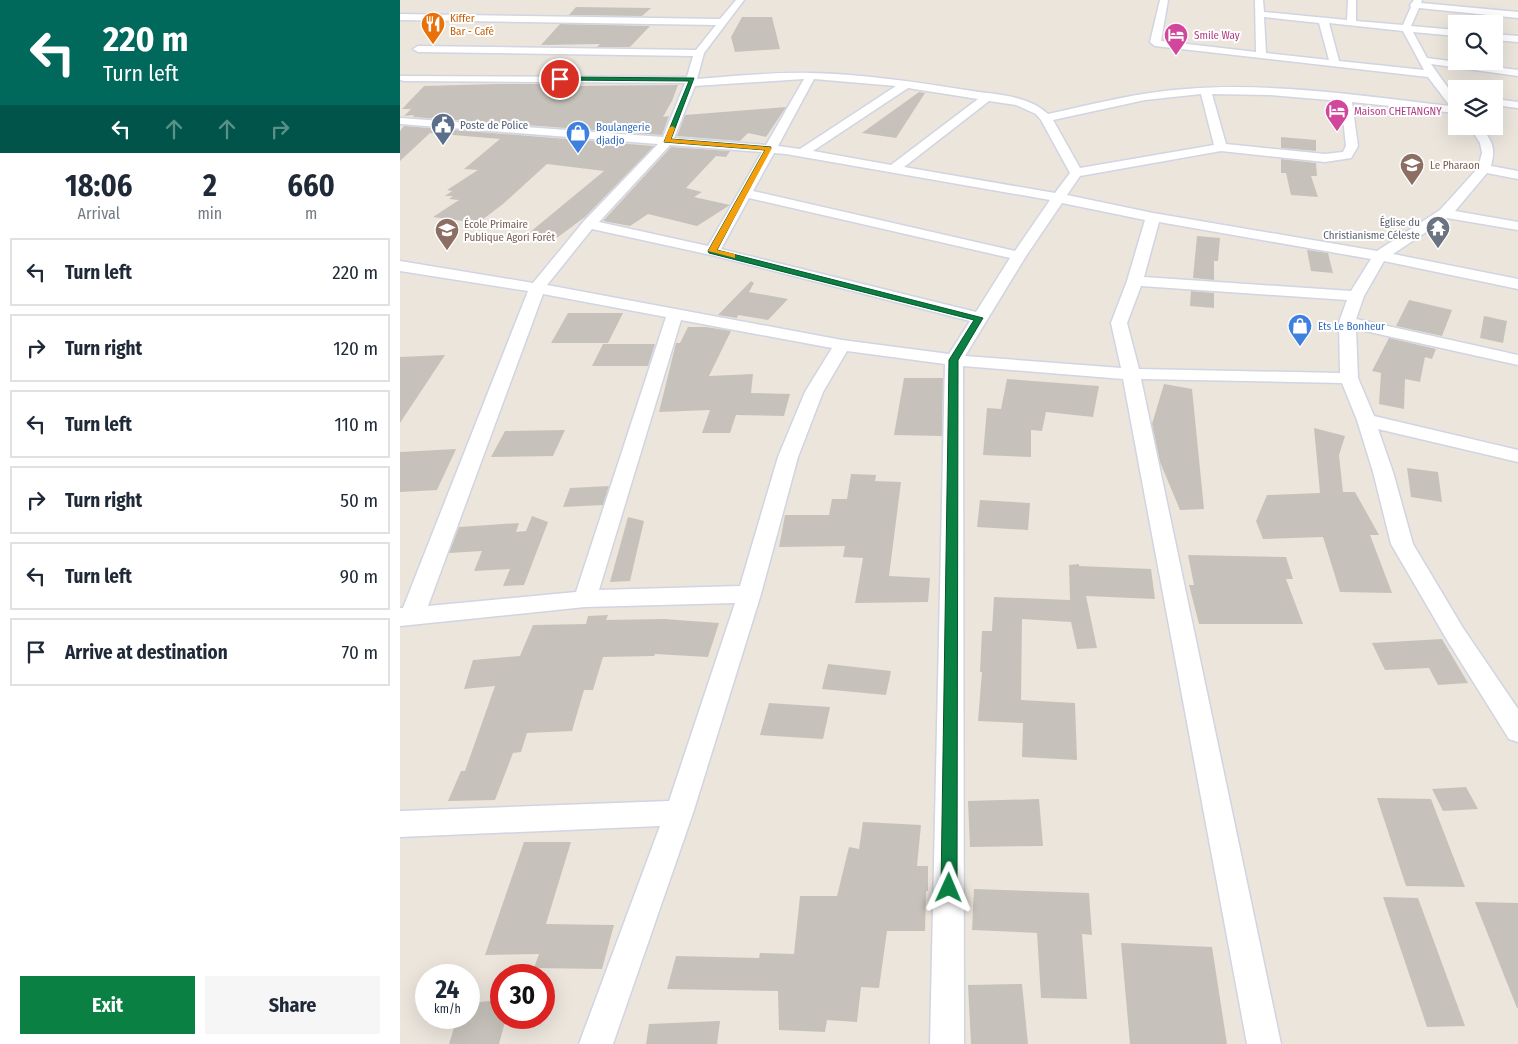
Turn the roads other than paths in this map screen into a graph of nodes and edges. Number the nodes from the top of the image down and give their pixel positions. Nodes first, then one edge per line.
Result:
1 (740, 0) edge
2 (1164, 0) edge
3 (1259, 0) edge
4 (1352, 0) edge
5 (1416, 3) edge
6 (1513, 12) edge
7 (1258, 14) junction
8 (400, 17) edge
9 (1323, 20) junction
10 (723, 22) junction
11 (1351, 22) junction
12 (1406, 28) junction
13 (1448, 32) edge
14 (1503, 37) edge
15 (1518, 39) edge
16 (414, 51) dead end
17 (700, 53) junction
18 (1261, 56) junction
19 (1422, 60) junction
20 (1335, 64) junction
21 (1518, 73) edge
22 (1431, 74) junction
23 (811, 76) junction
24 (404, 78) edge
25 (692, 81) junction
26 (907, 84) junction
27 (1206, 91) junction
28 (1448, 92) edge
29 (987, 97) junction
30 (1346, 98) junction
31 (1503, 103) edge
32 (1518, 105) edge
33 (1448, 109) edge
34 (1046, 118) junction
35 (400, 121) edge
36 (450, 125) junction
37 (400, 132) edge
38 (1481, 135) edge
39 (667, 141) junction
40 (1221, 147) junction
41 (769, 148) junction
42 (802, 152) junction
43 (893, 169) junction
44 (1484, 169) junction
45 (1076, 173) junction
46 (1518, 175) edge
47 (745, 193) junction
48 (1060, 198) junction
49 (1445, 213) junction
50 (1153, 217) junction
51 (589, 224) junction
52 (1518, 226) edge
53 (712, 251) junction
54 (1019, 256) junction
55 (1380, 256) junction
56 (405, 267) edge
57 (400, 281) edge
58 (1134, 281) junction
59 (1518, 284) edge
60 (537, 288) junction
61 (1356, 296) junction
62 (674, 313) junction
63 (979, 318) junction
64 (1347, 322) junction
65 (842, 345) junction
66 (954, 360) junction
67 (1518, 360) edge
68 (1131, 374) junction
69 (1349, 378) junction
70 (1366, 420) junction
71 (1518, 456) edge
72 (749, 594) junction
73 (585, 599) junction
74 (406, 616) edge
75 (1517, 728) edge
76 (680, 813) junction
77 (400, 824) edge
78 (596, 1044) edge
79 (947, 1044) edge
80 (1264, 1044) edge

1 - 10 street
2 - 18 street
3 - 7 street
4 - 11 street
5 - 6 street
5 - 12 street
7 - 9 street
7 - 18 street
8 - 10 street
9 - 11 street
9 - 20 street
10 - 17 street
11 - 12 street
12 - 13 street
12 - 19 street
14 - 15 street
16 - 17 street
17 - 25 street
18 - 20 street
19 - 21 street
19 - 22 street
20 - 22 street
22 - 28 street
23 - 25 street
23 - 26 street
23 - 41 street
24 - 25 street
25 - 39 street
26 - 29 street
26 - 42 street
27 - 30 street
27 - 34 street
27 - 40 street
29 - 34 street
29 - 43 street
30 - 33 street
30 - 40 street
31 - 32 street
34 - 45 street
35 - 36 street
36 - 37 street
36 - 39 street
38 - 44 street
39 - 41 street
39 - 51 street
40 - 45 street
41 - 42 street
41 - 47 street
42 - 43 street
43 - 48 street
44 - 46 street
44 - 49 street
45 - 48 street
47 - 53 street
47 - 54 street
48 - 50 street
48 - 54 street
49 - 52 street
49 - 55 street
50 - 55 street
50 - 58 street
51 - 53 street
51 - 60 street
53 - 63 street
54 - 63 street
55 - 59 street
55 - 61 street
56 - 57 street
56 - 60 street
58 - 61 street
58 - 68 street
60 - 62 street
60 - 74 street
61 - 64 street
62 - 65 street
62 - 73 street
63 - 66 street
64 - 67 street
64 - 69 street
65 - 66 street
65 - 72 street
66 - 68 street
66 - 79 street
68 - 69 street
68 - 80 street
69 - 70 street
70 - 71 street
70 - 75 street
72 - 73 street
72 - 76 street
73 - 74 street
76 - 77 street
76 - 78 street

